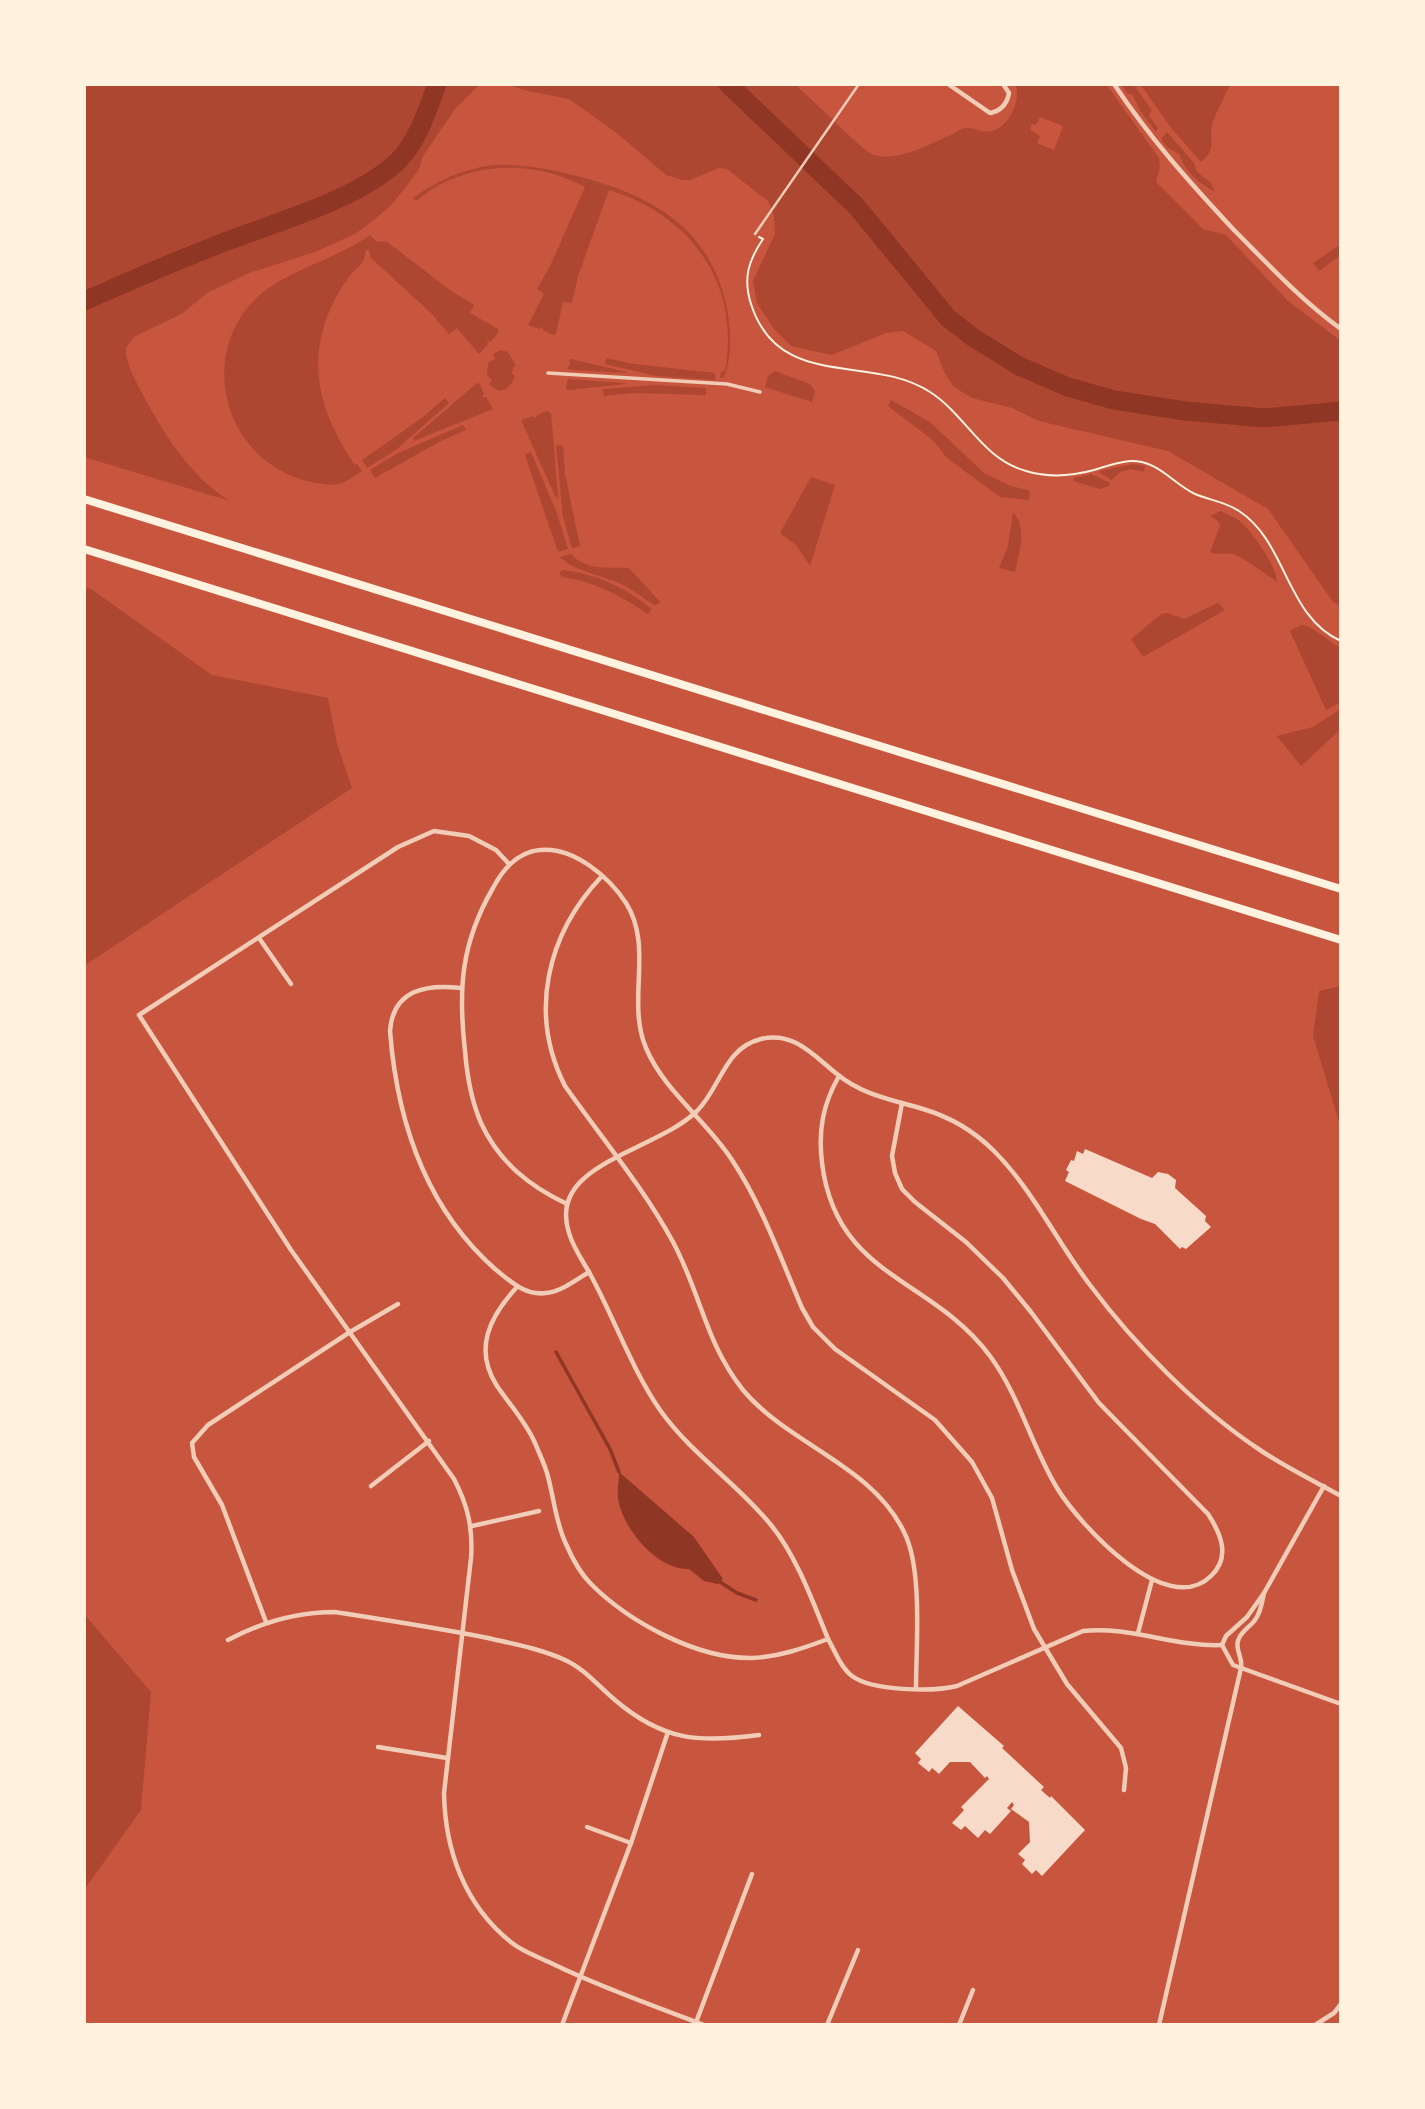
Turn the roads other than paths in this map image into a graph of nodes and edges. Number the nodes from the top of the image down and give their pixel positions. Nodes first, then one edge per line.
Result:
1 (859, 84) edge
2 (948, 84) edge
3 (1003, 84) edge
4 (1114, 84) edge
5 (755, 234) dead end
6 (1341, 329) edge
7 (548, 373) dead end
8 (760, 392) dead end
9 (84, 499) edge
10 (84, 549) edge
11 (509, 864) junction
12 (602, 876) junction
13 (1341, 889) edge
14 (258, 938) junction
15 (1341, 940) edge
16 (291, 984) dead end
17 (461, 988) junction
18 (839, 1076) junction
19 (901, 1103) junction
20 (695, 1113) junction
21 (616, 1157) junction
22 (567, 1204) junction
23 (589, 1272) junction
24 (517, 1287) junction
25 (398, 1304) dead end
26 (351, 1332) junction
27 (429, 1441) junction
28 (371, 1486) dead end
29 (1324, 1486) junction
30 (1341, 1496) edge
31 (539, 1511) dead end
32 (472, 1526) junction
33 (1152, 1580) junction
34 (1264, 1593) junction
35 (266, 1622) junction
36 (464, 1633) junction
37 (1138, 1633) junction
38 (828, 1639) junction
39 (228, 1640) dead end
40 (1222, 1645) junction
41 (1044, 1648) junction
42 (1241, 1668) junction
43 (916, 1689) junction
44 (1341, 1704) edge
45 (668, 1732) junction
46 (759, 1735) dead end
47 (378, 1747) dead end
48 (447, 1759) junction
49 (1124, 1790) dead end
50 (587, 1827) dead end
51 (631, 1843) junction
52 (752, 1874) dead end
53 (858, 1950) dead end
54 (580, 1977) junction
55 (973, 1990) dead end
56 (1341, 2004) edge
57 (696, 2023) edge
58 (562, 2025) edge
59 (704, 2025) edge
60 (827, 2025) edge
61 (959, 2025) edge
62 (1159, 2025) edge
63 (1315, 2025) edge

1 - 5 lane
2 - 3 street
4 - 6 street
7 - 8 street
9 - 13 highway
10 - 15 highway
11 - 12 street
11 - 14 street
11 - 17 street
12 - 20 street
12 - 21 street
14 - 16 street
14 - 26 street
17 - 22 street
17 - 24 street
18 - 19 street
18 - 20 street
18 - 33 street
19 - 29 street
19 - 33 street
20 - 21 street
20 - 41 street
21 - 22 street
21 - 43 street
22 - 23 street
23 - 24 street
23 - 38 street
24 - 38 street
25 - 26 street
26 - 27 street
26 - 35 street
27 - 28 street
27 - 32 street
29 - 30 street
29 - 34 street
31 - 32 street
32 - 36 street
33 - 37 street
34 - 40 street
34 - 42 street
35 - 36 street
35 - 39 street
36 - 45 street
36 - 48 street
37 - 40 street
37 - 41 street
38 - 43 street
40 - 42 street
41 - 43 street
41 - 49 street
42 - 44 street
42 - 62 street
45 - 46 street
45 - 51 street
47 - 48 street
48 - 54 street
50 - 51 street
51 - 54 street
52 - 57 street
53 - 60 street
54 - 57 street
54 - 58 street
55 - 61 street
56 - 63 street
57 - 59 street

